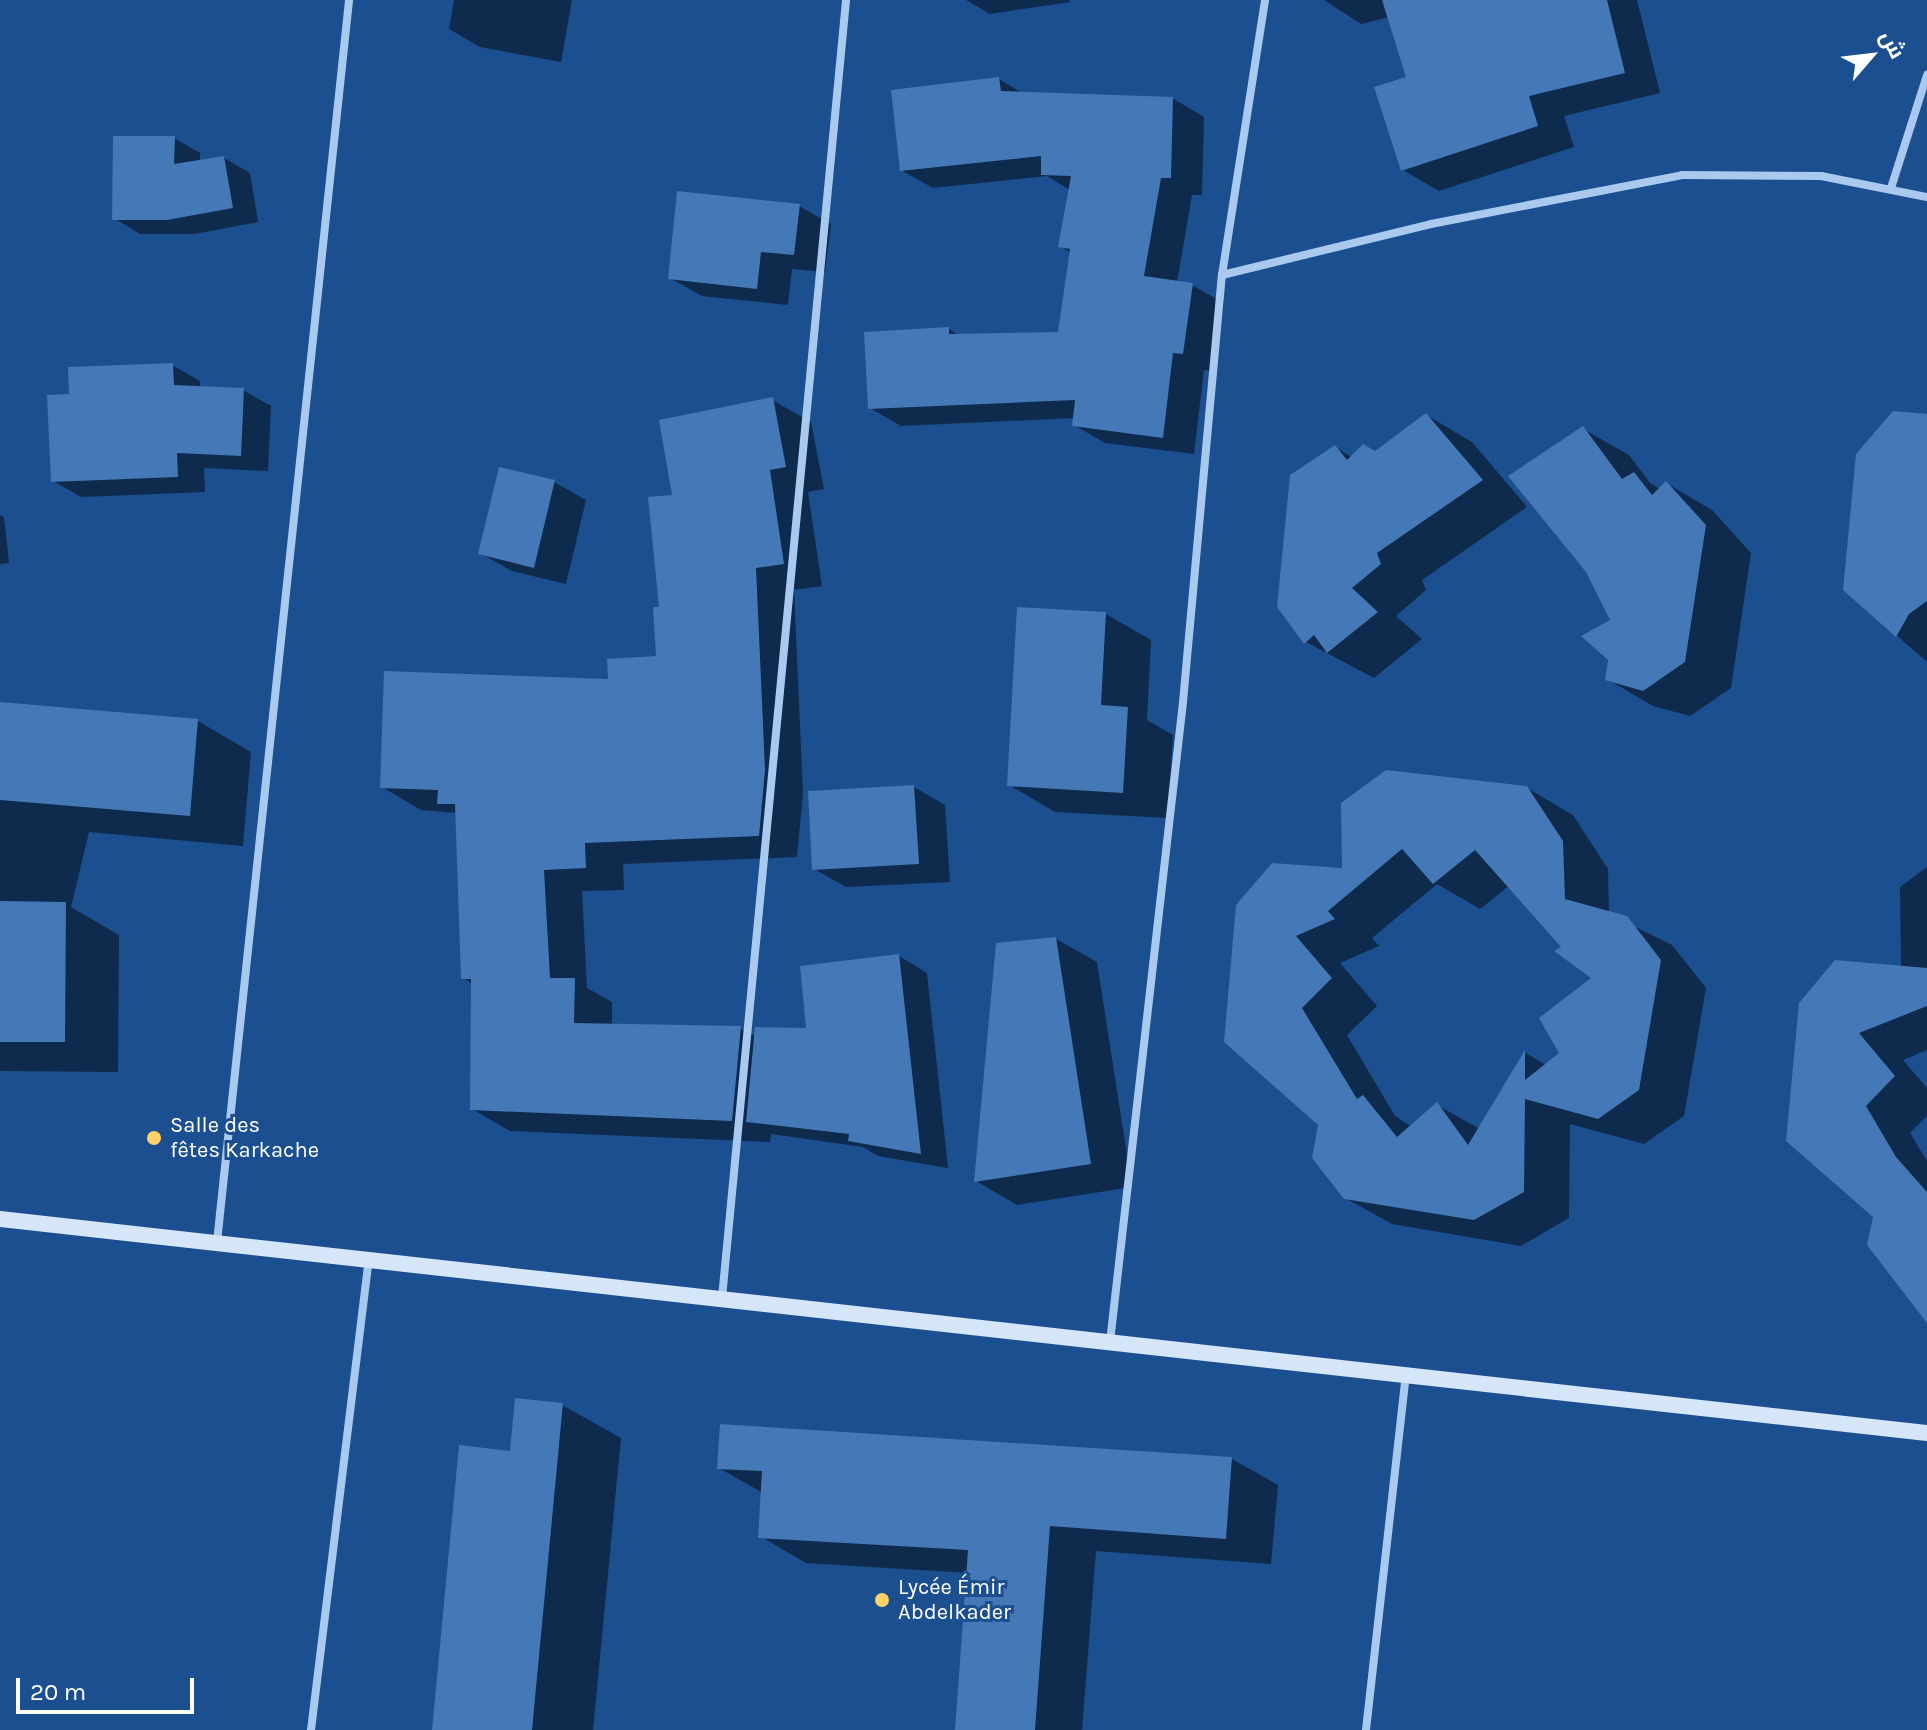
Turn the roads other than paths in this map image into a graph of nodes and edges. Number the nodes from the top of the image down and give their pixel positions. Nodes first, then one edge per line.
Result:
1 (349, 0) edge
2 (846, 0) edge
3 (1265, 0) edge
4 (1927, 75) edge
5 (1891, 188) junction
6 (1927, 197) edge
7 (1222, 275) junction
8 (0, 1219) edge
9 (217, 1242) junction
10 (369, 1259) junction
11 (722, 1298) junction
12 (1110, 1342) junction
13 (1406, 1375) junction
14 (1927, 1433) edge
15 (311, 1730) edge
16 (1366, 1730) edge

1 - 9 street
2 - 11 street
3 - 7 street
4 - 5 street
5 - 6 street
5 - 7 street
7 - 12 street
8 - 9 main road
9 - 10 main road
10 - 11 main road
10 - 15 street
11 - 12 main road
12 - 13 main road
13 - 14 main road
13 - 16 street

